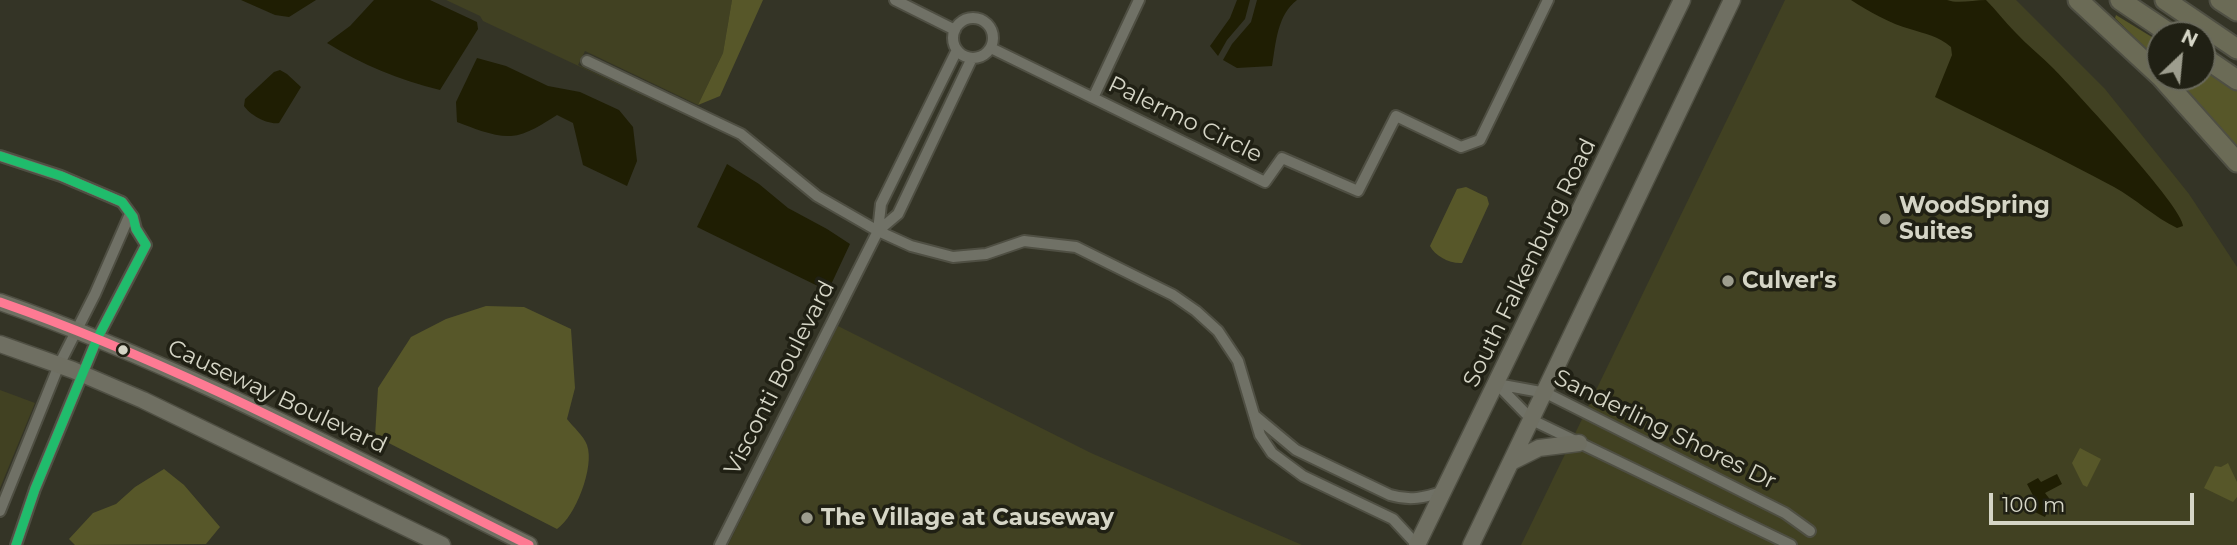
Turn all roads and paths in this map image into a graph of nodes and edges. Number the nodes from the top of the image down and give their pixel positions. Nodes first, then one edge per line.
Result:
1 (895, 0) edge
2 (1139, 0) edge
3 (1548, 0) edge
4 (1682, 0) edge
5 (1732, 0) edge
6 (2078, 0) edge
7 (2120, 0) edge
8 (2165, 0) edge
9 (2186, 0) edge
10 (2220, 0) edge
11 (2237, 11) edge
12 (2151, 21) edge
13 (955, 30) junction
14 (2237, 35) edge
15 (991, 48) junction
16 (2237, 49) edge
17 (957, 50) junction
18 (972, 58) junction
19 (587, 61) dead end
20 (2146, 64) edge
21 (2216, 66) edge
22 (2237, 80) edge
23 (2173, 91) edge
24 (1093, 98) junction
25 (0, 156) edge
26 (2237, 162) edge
27 (130, 214) junction
28 (878, 231) junction
29 (0, 302) edge
30 (75, 330) junction
31 (97, 339) junction
32 (0, 344) edge
33 (59, 365) junction
34 (83, 374) junction
35 (1497, 384) junction
36 (1546, 393) junction
37 (1252, 413) junction
38 (1532, 420) junction
39 (1579, 443) junction
40 (1511, 462) junction
41 (1445, 490) junction
42 (0, 511) edge
43 (1810, 531) dead end
44 (16, 545) edge
45 (442, 545) edge
46 (529, 545) edge
47 (720, 545) edge
48 (1417, 545) edge
49 (1471, 545) edge
50 (1791, 545) edge

1 - 13 street
2 - 24 street
3 - 24 street, Palermo Circle
4 - 35 street, South Falkenburg Road
5 - 36 street
6 - 20 highway
7 - 12 highway
8 - 16 highway
9 - 14 highway
10 - 11 highway
13 - 15 street
13 - 17 street
15 - 18 street
15 - 24 street, Palermo Circle
17 - 18 street
17 - 28 street, Visconti Boulevard
18 - 28 street, Visconti Boulevard
19 - 28 street
21 - 22 highway
23 - 26 highway
25 - 27 street
27 - 30 street
27 - 31 street
28 - 37 street
28 - 47 street, Visconti Boulevard
29 - 30 street, Causeway Boulevard
30 - 31 street, Causeway Boulevard
30 - 33 street
31 - 34 street
31 - 46 street, Causeway Boulevard
32 - 33 street
33 - 34 street
33 - 42 street
34 - 44 street
34 - 45 street
35 - 36 street, Sanderling Shores Dr
35 - 38 street, Sanderling Shores Dr
35 - 41 street, South Falkenburg Road
36 - 38 street
36 - 43 street, Sanderling Shores Dr
37 - 41 street
37 - 48 street
38 - 39 street, Sanderling Shores Dr
38 - 40 street
39 - 40 street
39 - 50 street, Sanderling Shores Dr
40 - 49 street
41 - 48 street, South Falkenburg Road

